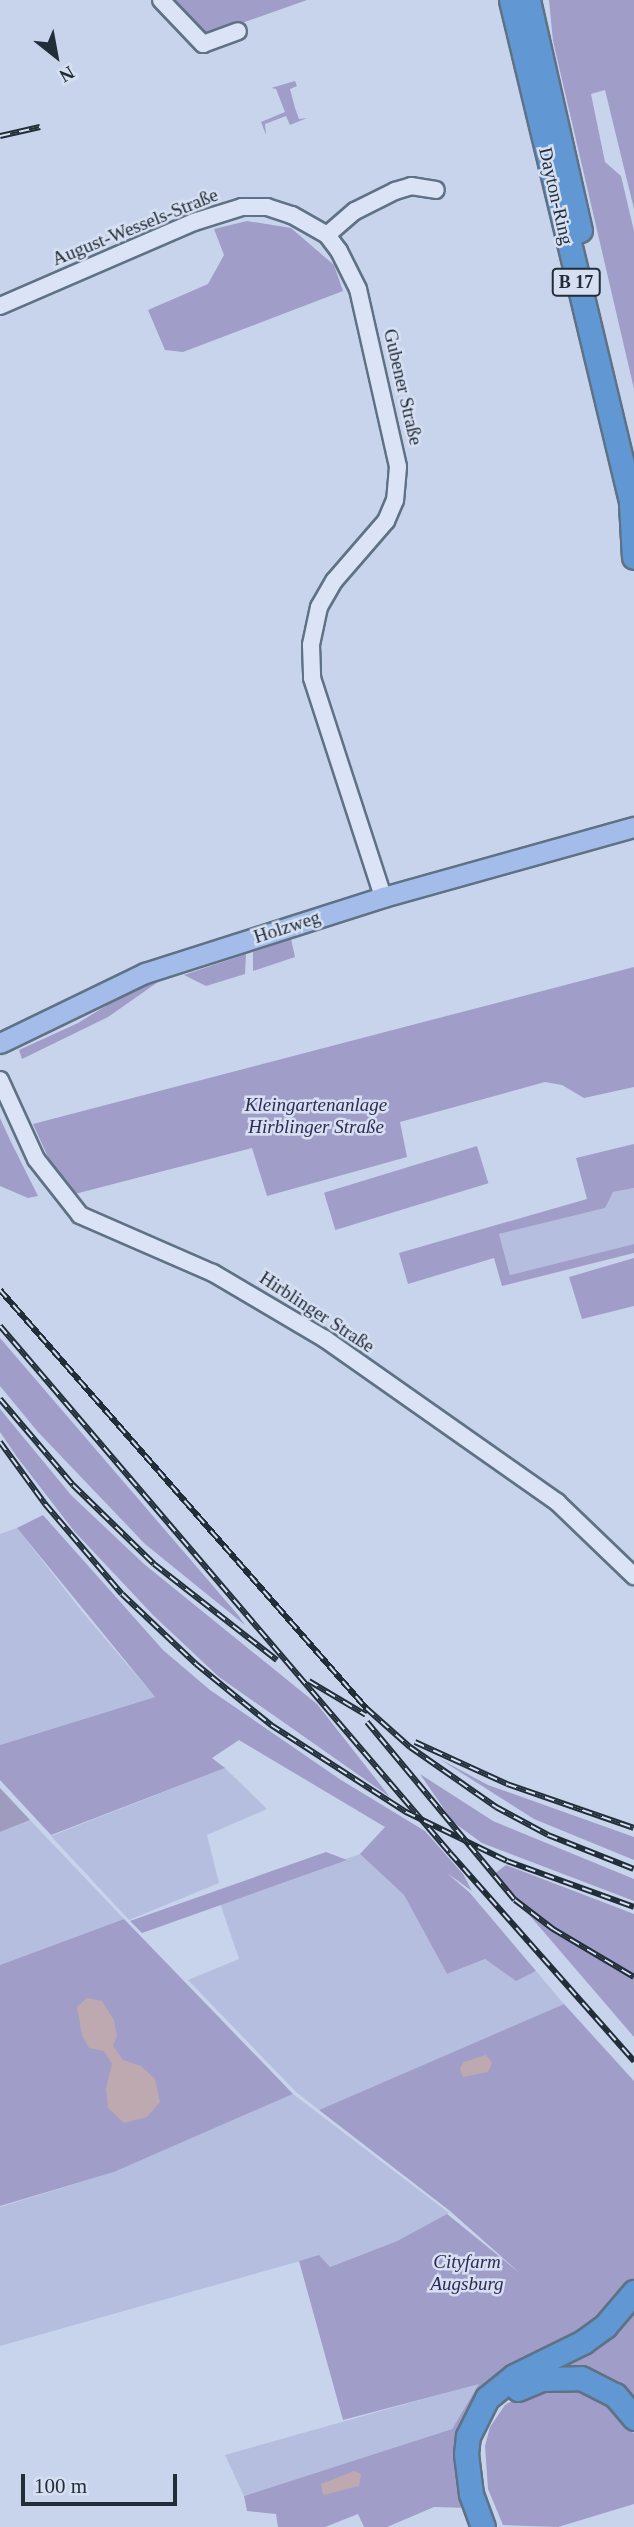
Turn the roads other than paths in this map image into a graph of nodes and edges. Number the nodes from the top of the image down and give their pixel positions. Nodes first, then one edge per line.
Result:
1 (161, 0) edge
2 (515, 0) edge
3 (238, 31) dead end
4 (436, 190) dead end
5 (327, 235) junction
6 (0, 306) edge
7 (634, 454) edge
8 (633, 509) edge
9 (634, 557) edge
10 (634, 817) edge
11 (634, 827) edge
12 (585, 838) junction
13 (383, 897) junction
14 (0, 1043) edge
15 (0, 1080) edge
16 (634, 1576) edge
17 (634, 2292) edge
18 (634, 2418) edge
19 (483, 2527) edge
20 (497, 2527) edge

1 - 3 street
2 - 7 highway, Dayton-Ring / B 17
2 - 8 highway, Dayton-Ring / B 17
4 - 5 street
5 - 6 street, August-Wessels-Straße
5 - 13 street, Gubener Straße
8 - 9 highway, Dayton-Ring
10 - 12 main road, Holzweg
11 - 12 main road, Holzweg
12 - 13 main road, Holzweg
13 - 14 main road, Holzweg
15 - 16 street, Hirblinger Straße
17 - 19 highway
18 - 20 highway

